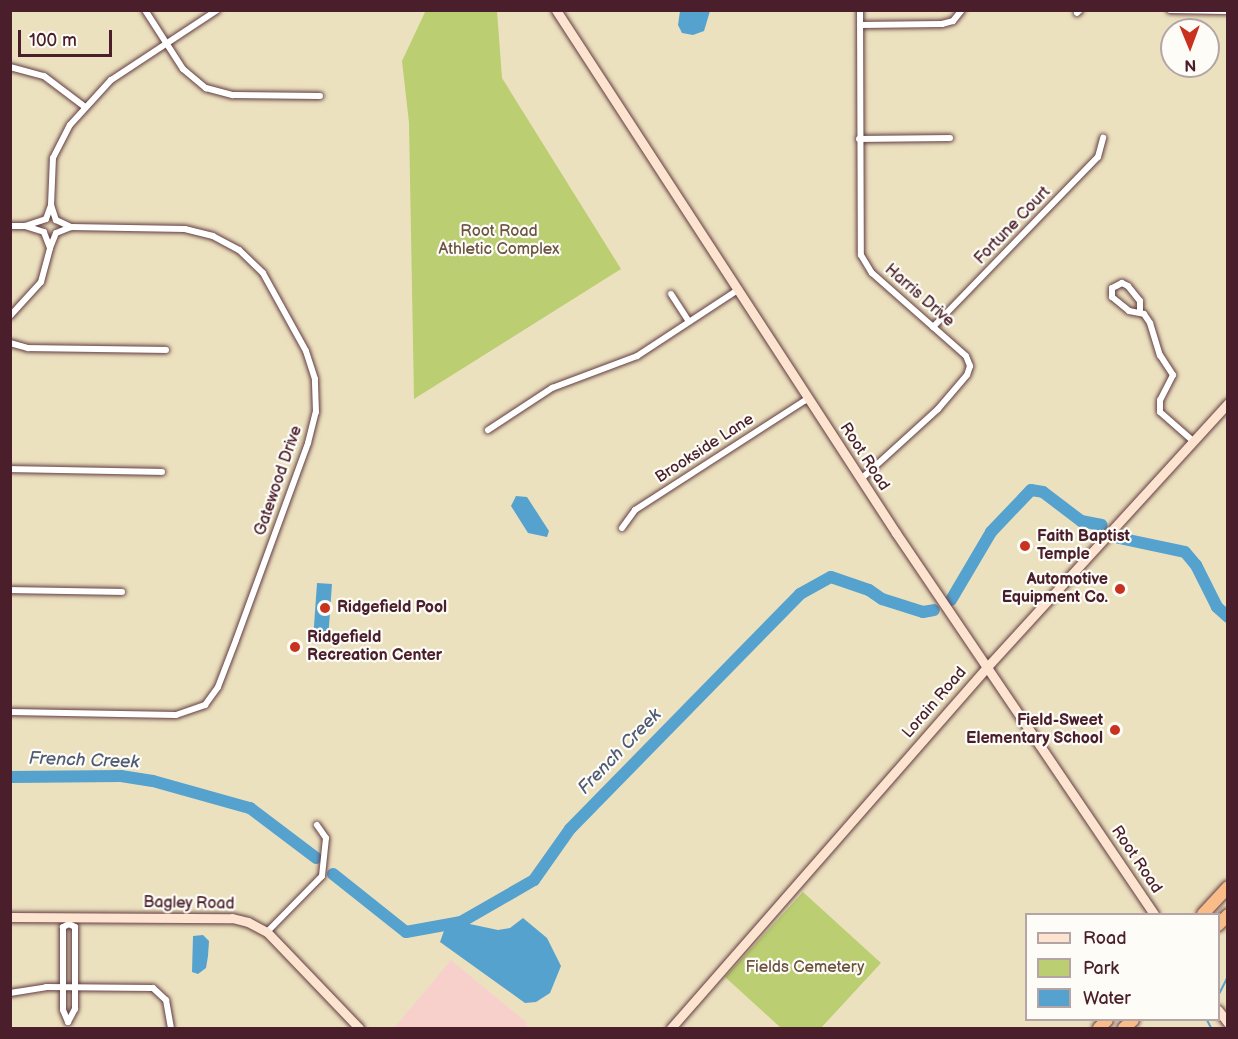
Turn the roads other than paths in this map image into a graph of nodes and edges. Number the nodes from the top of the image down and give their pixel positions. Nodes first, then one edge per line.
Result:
1 (145, 10) edge
2 (217, 10) edge
3 (556, 10) edge
4 (860, 10) edge
5 (962, 10) edge
6 (1170, 10) edge
7 (1227, 11) edge
8 (860, 25) junction
9 (167, 44) junction
10 (10, 67) edge
11 (320, 96) dead end
12 (85, 107) junction
13 (950, 138) dead end
14 (1103, 138) dead end
15 (859, 139) junction
16 (51, 205) junction
17 (46, 219) junction
18 (56, 220) junction
19 (10, 226) edge
20 (25, 226) junction
21 (71, 227) junction
22 (44, 232) junction
23 (56, 233) junction
24 (50, 248) junction
25 (738, 290) junction
26 (671, 294) dead end
27 (1140, 312) junction
28 (10, 315) edge
29 (689, 322) junction
30 (933, 327) junction
31 (10, 343) edge
32 (166, 350) dead end
33 (809, 398) junction
34 (1227, 404) edge
35 (488, 430) dead end
36 (1193, 441) junction
37 (10, 469) edge
38 (162, 472) dead end
39 (861, 479) junction
40 (622, 528) dead end
41 (10, 590) edge
42 (122, 592) dead end
43 (988, 666) junction
44 (10, 712) edge
45 (317, 825) dead end
46 (1227, 887) edge
47 (1153, 913) edge
48 (1205, 913) edge
49 (10, 917) edge
50 (69, 921) junction
51 (267, 932) junction
52 (63, 987) junction
53 (75, 988) junction
54 (10, 993) edge
55 (68, 1025) edge
56 (353, 1027) edge
57 (171, 1029) edge
58 (671, 1029) edge

1 - 9 street
2 - 9 street
3 - 25 street, Root Road
4 - 8 street, Harris Drive
5 - 8 street
6 - 7 street
8 - 15 street, Harris Drive
9 - 11 street
9 - 12 street
10 - 12 street
12 - 16 street
13 - 15 street
14 - 30 street, Fortune Court
15 - 30 street, Harris Drive
16 - 17 street
16 - 18 street
17 - 18 street, Gatewood Drive
17 - 20 street
17 - 22 street
18 - 21 street, Gatewood Drive
18 - 23 street
19 - 20 street
20 - 22 street
21 - 23 street, Gatewood Drive
21 - 44 street, Gatewood Drive
22 - 23 street
22 - 24 street
23 - 24 street
24 - 28 street
25 - 29 street
25 - 33 street, Root Road
26 - 29 street
27 - 27 street
27 - 36 street
29 - 35 street
30 - 39 street, Harris Drive
31 - 32 street
33 - 39 street, Root Road
33 - 40 street, Brookside Lane
34 - 36 street, Lorain Road
36 - 43 street, Lorain Road
37 - 38 street
39 - 43 street, Root Road
41 - 42 street
43 - 47 street, Root Road
43 - 58 street, Lorain Road
45 - 51 street
46 - 48 highway
49 - 50 street, Bagley Road
50 - 51 street, Bagley Road
50 - 52 street
50 - 53 street
51 - 56 street, Bagley Road
52 - 53 street
52 - 54 street
52 - 55 street
53 - 55 street
53 - 57 street

